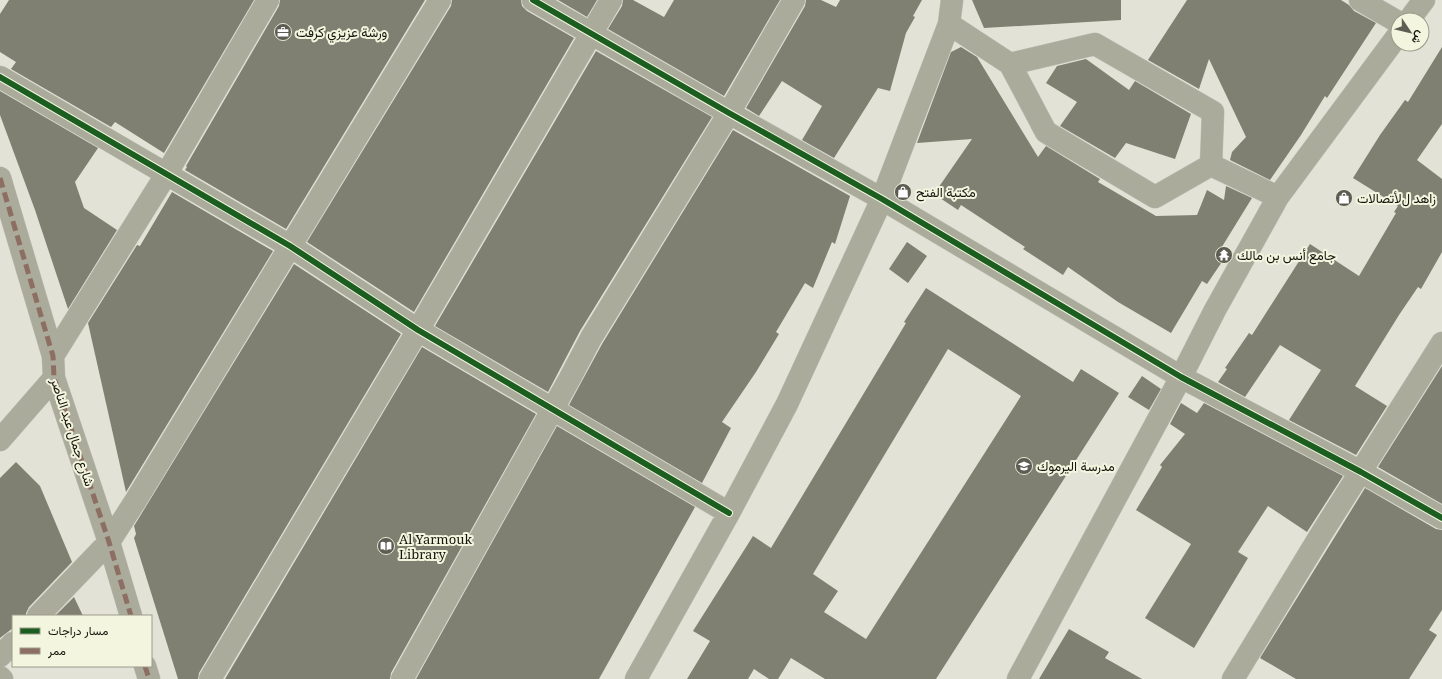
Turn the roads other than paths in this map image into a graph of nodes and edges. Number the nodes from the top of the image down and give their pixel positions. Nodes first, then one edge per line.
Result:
1 (268, 0) edge
2 (440, 0) edge
3 (533, 0) edge
4 (611, 0) edge
5 (794, 0) edge
6 (952, 0) edge
7 (1360, 0) edge
8 (1424, 0) edge
9 (1415, 12) edge
10 (1390, 17) edge
11 (949, 24) junction
12 (591, 34) junction
13 (1390, 46) edge
14 (1010, 64) junction
15 (0, 76) edge
16 (729, 113) junction
17 (1211, 165) junction
18 (167, 173) junction
19 (0, 178) edge
20 (1278, 197) junction
21 (882, 199) junction
22 (290, 246) junction
23 (418, 330) junction
24 (1442, 343) edge
25 (53, 356) junction
26 (1181, 377) junction
27 (54, 378) junction
28 (552, 408) junction
29 (3, 429) edge
30 (1361, 472) junction
31 (729, 513) junction
32 (1442, 518) edge
33 (109, 542) junction
34 (39, 615) edge
35 (131, 615) edge
36 (12, 644) edge
37 (0, 656) edge
38 (145, 667) edge
39 (1021, 678) edge
40 (149, 679) edge
41 (210, 679) edge
42 (402, 679) edge
43 (636, 679) edge
44 (1233, 679) edge

1 - 18 street
2 - 22 street
3 - 12 street
4 - 12 street
5 - 16 street
6 - 11 street
7 - 10 street
8 - 9 street
11 - 14 street
11 - 21 street
12 - 16 street
12 - 23 street
13 - 20 street
14 - 17 street
14 - 17 street
15 - 18 street
16 - 21 street
16 - 28 street
17 - 20 street
18 - 22 street
18 - 25 street
19 - 25 street, شارع جمال عبد الناصر
20 - 26 street
21 - 26 street
21 - 31 street
22 - 23 street
22 - 33 street
23 - 28 street
23 - 41 street
24 - 30 street
25 - 27 street, شارع جمال عبد الناصر
26 - 30 street
26 - 39 street
27 - 29 street
27 - 33 street, شارع جمال عبد الناصر
28 - 31 street
28 - 42 street
30 - 32 street
30 - 44 street
31 - 43 street
33 - 34 street
33 - 35 street, شارع جمال عبد الناصر
36 - 37 street
38 - 40 street

